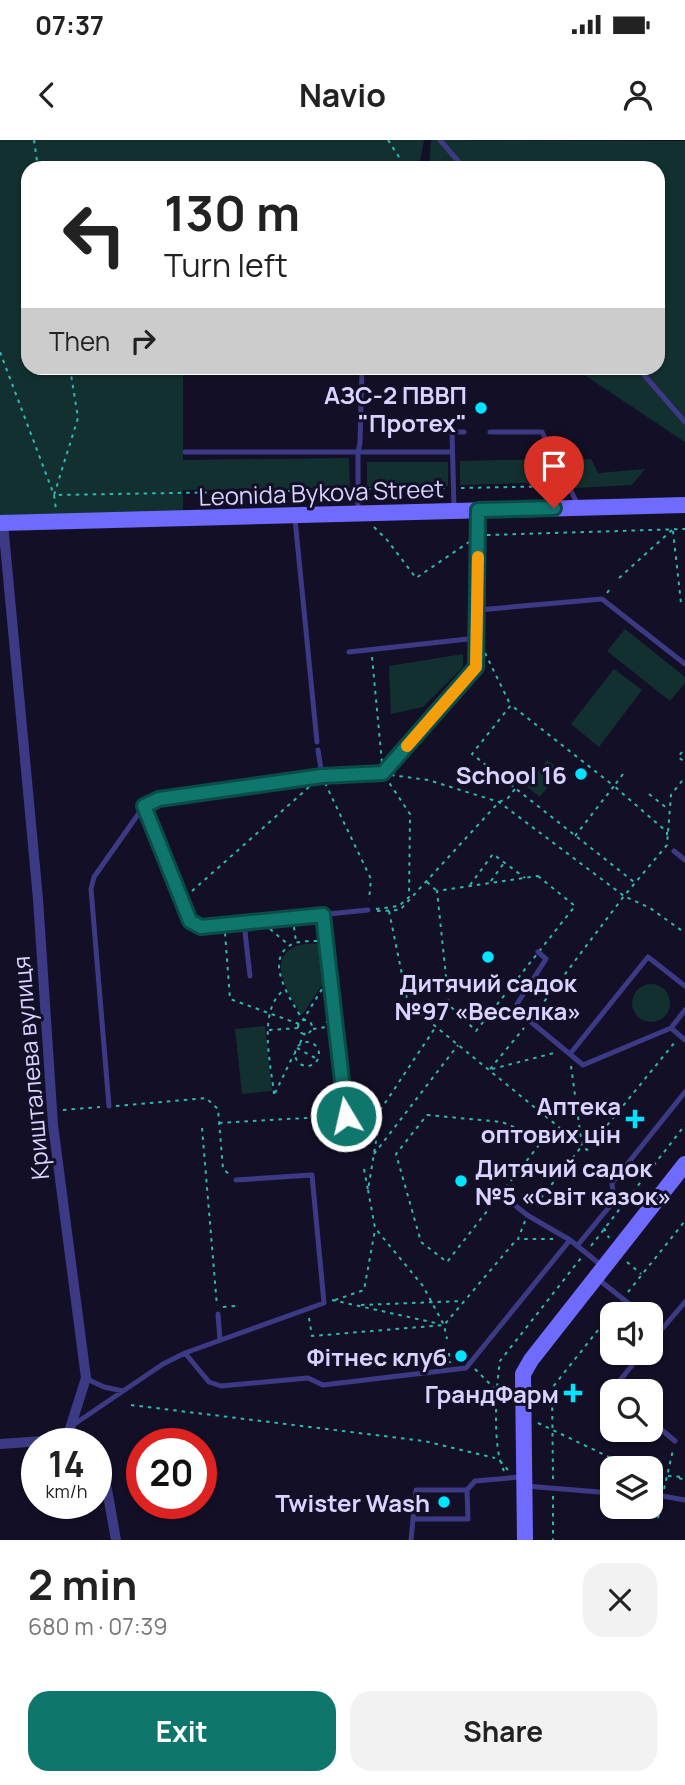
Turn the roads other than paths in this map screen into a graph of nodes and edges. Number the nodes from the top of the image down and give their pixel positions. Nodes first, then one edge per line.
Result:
1 (440, 140) edge
2 (458, 161) edge
3 (362, 375) edge
4 (644, 375) edge
5 (685, 422) edge
6 (464, 432) dead end
7 (490, 432) dead end
8 (185, 452) dead end
9 (358, 452) junction
10 (452, 452) junction
11 (685, 505) edge
12 (579, 508) junction
13 (478, 510) junction
14 (454, 511) junction
15 (359, 514) junction
16 (294, 516) junction
17 (2, 523) edge
18 (478, 610) junction
19 (477, 638) junction
20 (349, 652) dead end
21 (685, 664) edge
22 (317, 742) dead end
23 (318, 750) dead end
24 (322, 776) junction
25 (144, 806) junction
26 (674, 851) dead end
27 (685, 860) edge
28 (368, 910) road end
29 (323, 915) junction
30 (244, 923) junction
31 (538, 952) road end
32 (250, 976) dead end
33 (685, 986) edge
34 (685, 1010) edge
35 (671, 1028) junction
36 (682, 1038) edge
37 (568, 1052) junction
38 (685, 1092) edge
39 (109, 1107) road end
40 (346, 1116) road end
41 (685, 1164) edge
42 (236, 1180) road end
43 (500, 1194) road end
44 (570, 1240) junction
45 (577, 1246) junction
46 (600, 1272) junction
47 (627, 1302) edge
48 (685, 1302) edge
49 (218, 1314) dead end
50 (663, 1328) edge
51 (220, 1340) junction
52 (185, 1353) junction
53 (632, 1365) edge
54 (86, 1378) junction
55 (621, 1379) edge
56 (123, 1391) junction
57 (71, 1426) joint
58 (663, 1431) edge
59 (675, 1441) road end
60 (21, 1442) edge
61 (0, 1444) edge
62 (523, 1481) junction
63 (467, 1490) junction
64 (600, 1492) edge
65 (663, 1495) edge
66 (685, 1500) edge
67 (112, 1518) edge
68 (413, 1519) junction
69 (116, 1540) edge
70 (411, 1540) edge
71 (525, 1540) edge

1 - 2 lane
3 - 9 lane
4 - 5 lane
6 - 10 lane
7 - 12 lane
8 - 9 lane
9 - 10 lane
9 - 15 lane
10 - 14 lane
11 - 12 street, Leonida Bykova Street
12 - 13 street, Leonida Bykova Street
13 - 14 street, Leonida Bykova Street
13 - 18 lane
14 - 15 street, Leonida Bykova Street
15 - 16 street, Leonida Bykova Street
16 - 17 street, Leonida Bykova Street
16 - 22 lane
17 - 54 street, Кришталева вулиця
18 - 19 lane
18 - 21 lane
19 - 20 lane
19 - 24 lane
23 - 24 lane
24 - 25 lane
25 - 30 lane
25 - 39 lane
26 - 27 lane
28 - 29 lane
29 - 30 lane
29 - 40 lane
30 - 32 lane
31 - 37 lane
33 - 37 lane
34 - 35 lane
35 - 36 lane
35 - 37 lane
38 - 45 lane
41 - 46 street
42 - 51 lane
43 - 44 lane
44 - 45 lane
44 - 52 lane
45 - 46 lane
46 - 47 lane
46 - 62 street
48 - 50 lane
49 - 51 lane
51 - 52 lane
52 - 56 lane
53 - 55 lane
54 - 56 lane
54 - 57 street, Кришталева вулиця
56 - 57 lane
58 - 59 lane
60 - 61 street
62 - 63 lane
62 - 64 lane
62 - 71 street
63 - 68 lane
63 - 68 lane
65 - 66 lane
67 - 69 street
68 - 70 lane

